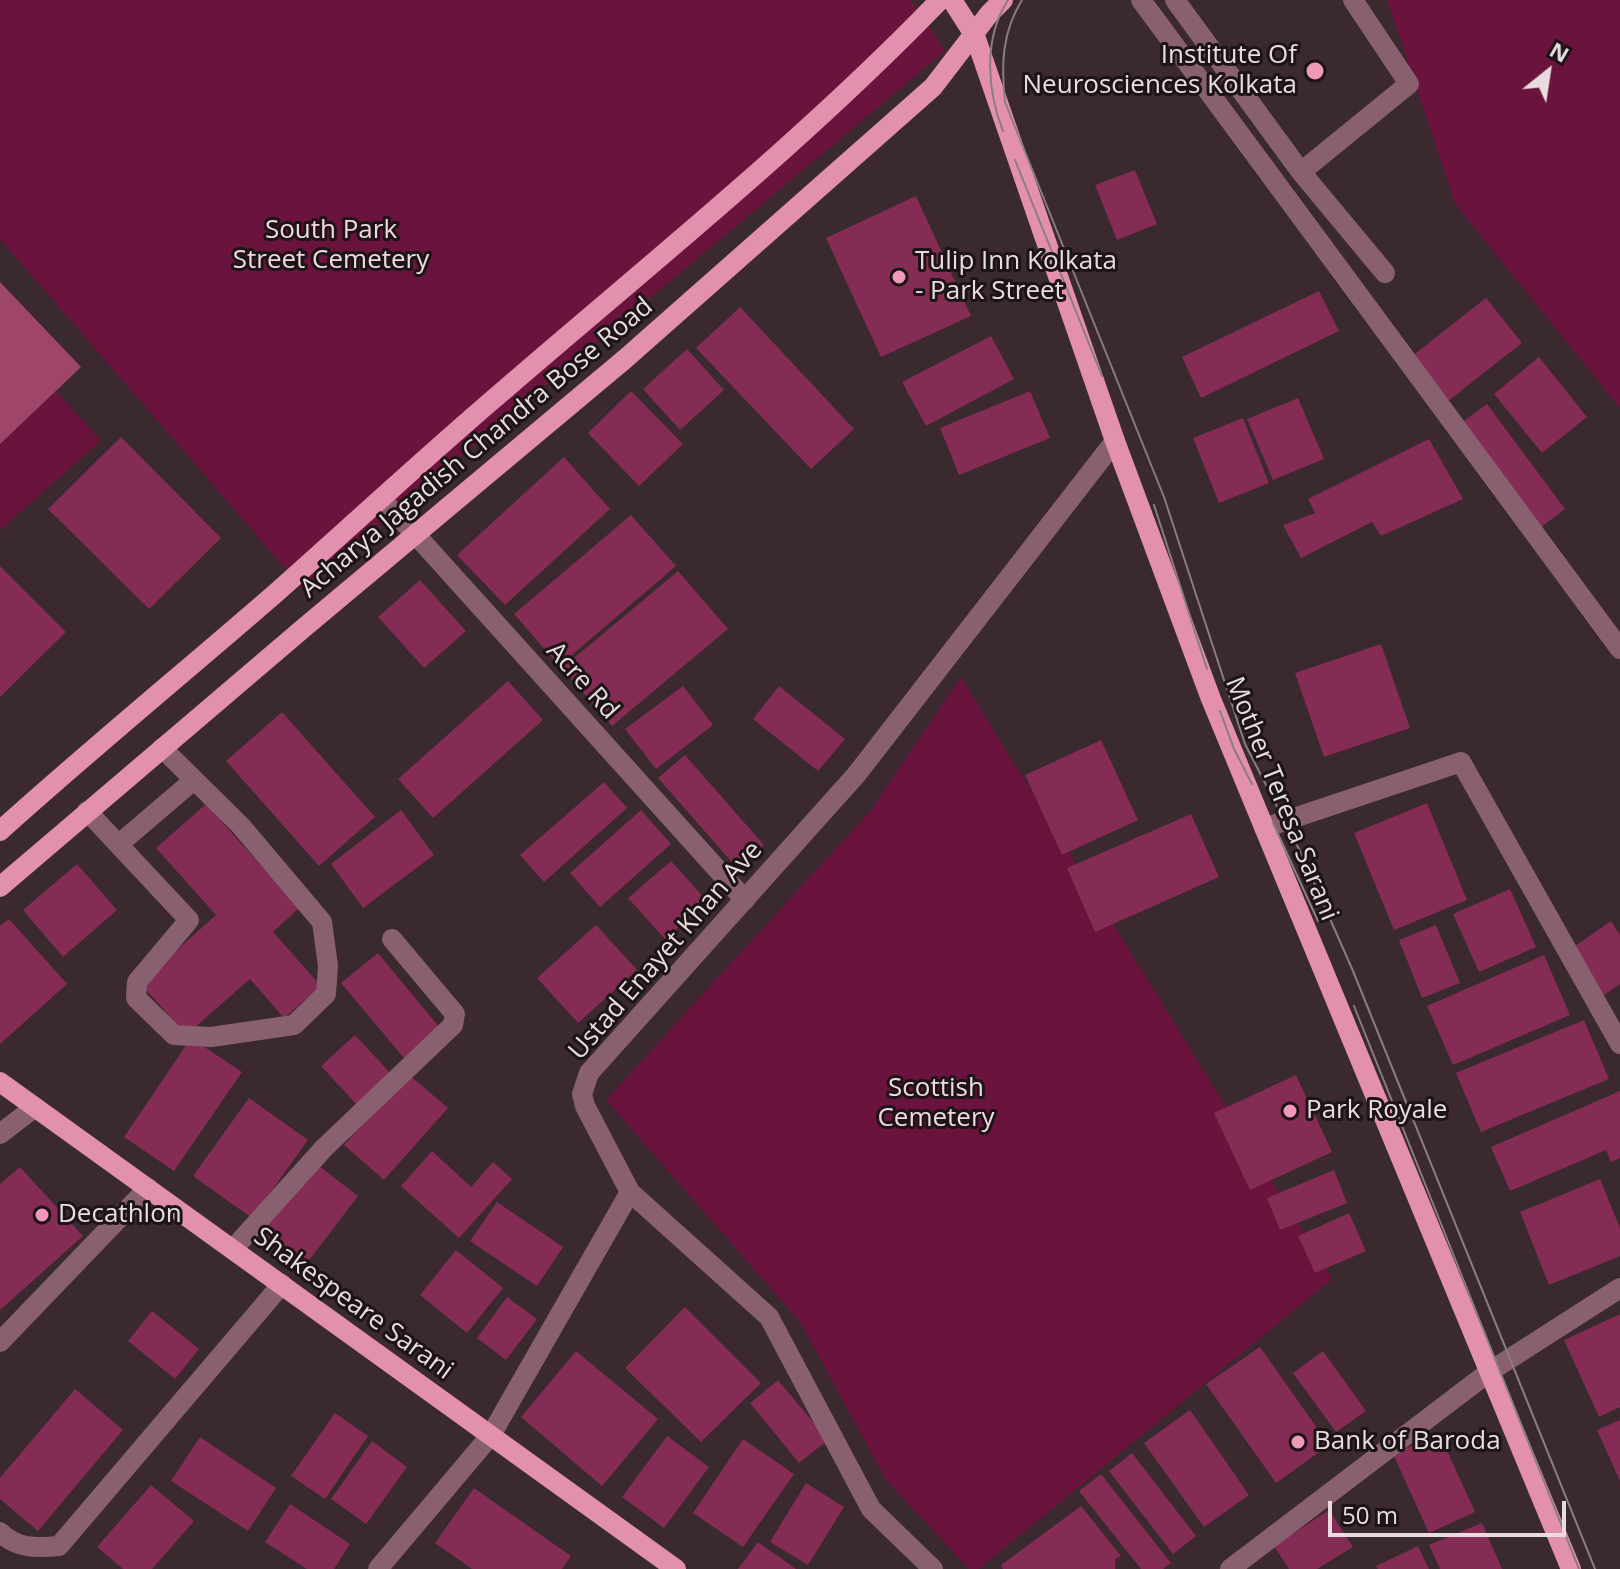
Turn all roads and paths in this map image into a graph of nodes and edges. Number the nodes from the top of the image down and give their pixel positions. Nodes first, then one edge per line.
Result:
1 (940, 0) edge
2 (952, 0) edge
3 (1003, 0) edge
4 (1141, 0) edge
5 (1175, 0) edge
6 (1353, 0) edge
7 (975, 36) junction
8 (1301, 172) junction
9 (1385, 273) dead end
10 (1115, 441) junction
11 (381, 499) junction
12 (416, 535) junction
13 (1620, 649) edge
14 (162, 748) junction
15 (194, 780) junction
16 (87, 811) junction
17 (1264, 828) junction
18 (0, 831) edge
19 (119, 844) junction
20 (0, 887) edge
21 (745, 900) junction
22 (392, 939) dead end
23 (1612, 1010) edge
24 (1620, 1044) edge
25 (0, 1082) edge
26 (35, 1107) junction
27 (0, 1134) edge
28 (148, 1188) junction
29 (630, 1192) junction
30 (233, 1249) junction
31 (282, 1284) junction
32 (1620, 1288) edge
33 (0, 1342) edge
34 (1489, 1372) junction
35 (491, 1435) junction
36 (0, 1532) edge
37 (378, 1569) edge
38 (676, 1569) edge
39 (933, 1569) edge
40 (1230, 1569) edge
41 (1571, 1569) edge

1 - 11 main road, Acharya Jagadish Chandra Bose Road
2 - 7 main road, Mother Teresa Sarani
3 - 7 main road, Acharya Jagadish Chandra Bose Road
4 - 13 street
5 - 8 street
6 - 8 street
7 - 10 main road, Mother Teresa Sarani
7 - 12 main road, Acharya Jagadish Chandra Bose Road
8 - 9 street
10 - 17 main road, Mother Teresa Sarani
10 - 21 street, Ustad Enayet Khan Ave
11 - 12 street, Acre Rd
11 - 18 main road, Acharya Jagadish Chandra Bose Road
12 - 14 main road, Acharya Jagadish Chandra Bose Road
12 - 21 street, Acre Rd
14 - 15 street
14 - 16 main road, Acharya Jagadish Chandra Bose Road
15 - 19 street
15 - 19 street
16 - 19 street
16 - 20 main road, Acharya Jagadish Chandra Bose Road
17 - 23 street
17 - 34 main road, Mother Teresa Sarani
21 - 29 street, Ustad Enayet Khan Ave
22 - 30 street
23 - 24 street
25 - 26 main road, Shakespeare Sarani
26 - 27 street
26 - 28 main road, Shakespeare Sarani
28 - 30 main road, Shakespeare Sarani
28 - 33 street
29 - 35 street
29 - 39 street
30 - 31 main road, Shakespeare Sarani
31 - 35 main road, Shakespeare Sarani
31 - 36 street
32 - 34 street
34 - 40 street
34 - 41 main road, Mother Teresa Sarani
35 - 37 street
35 - 38 main road, Shakespeare Sarani

